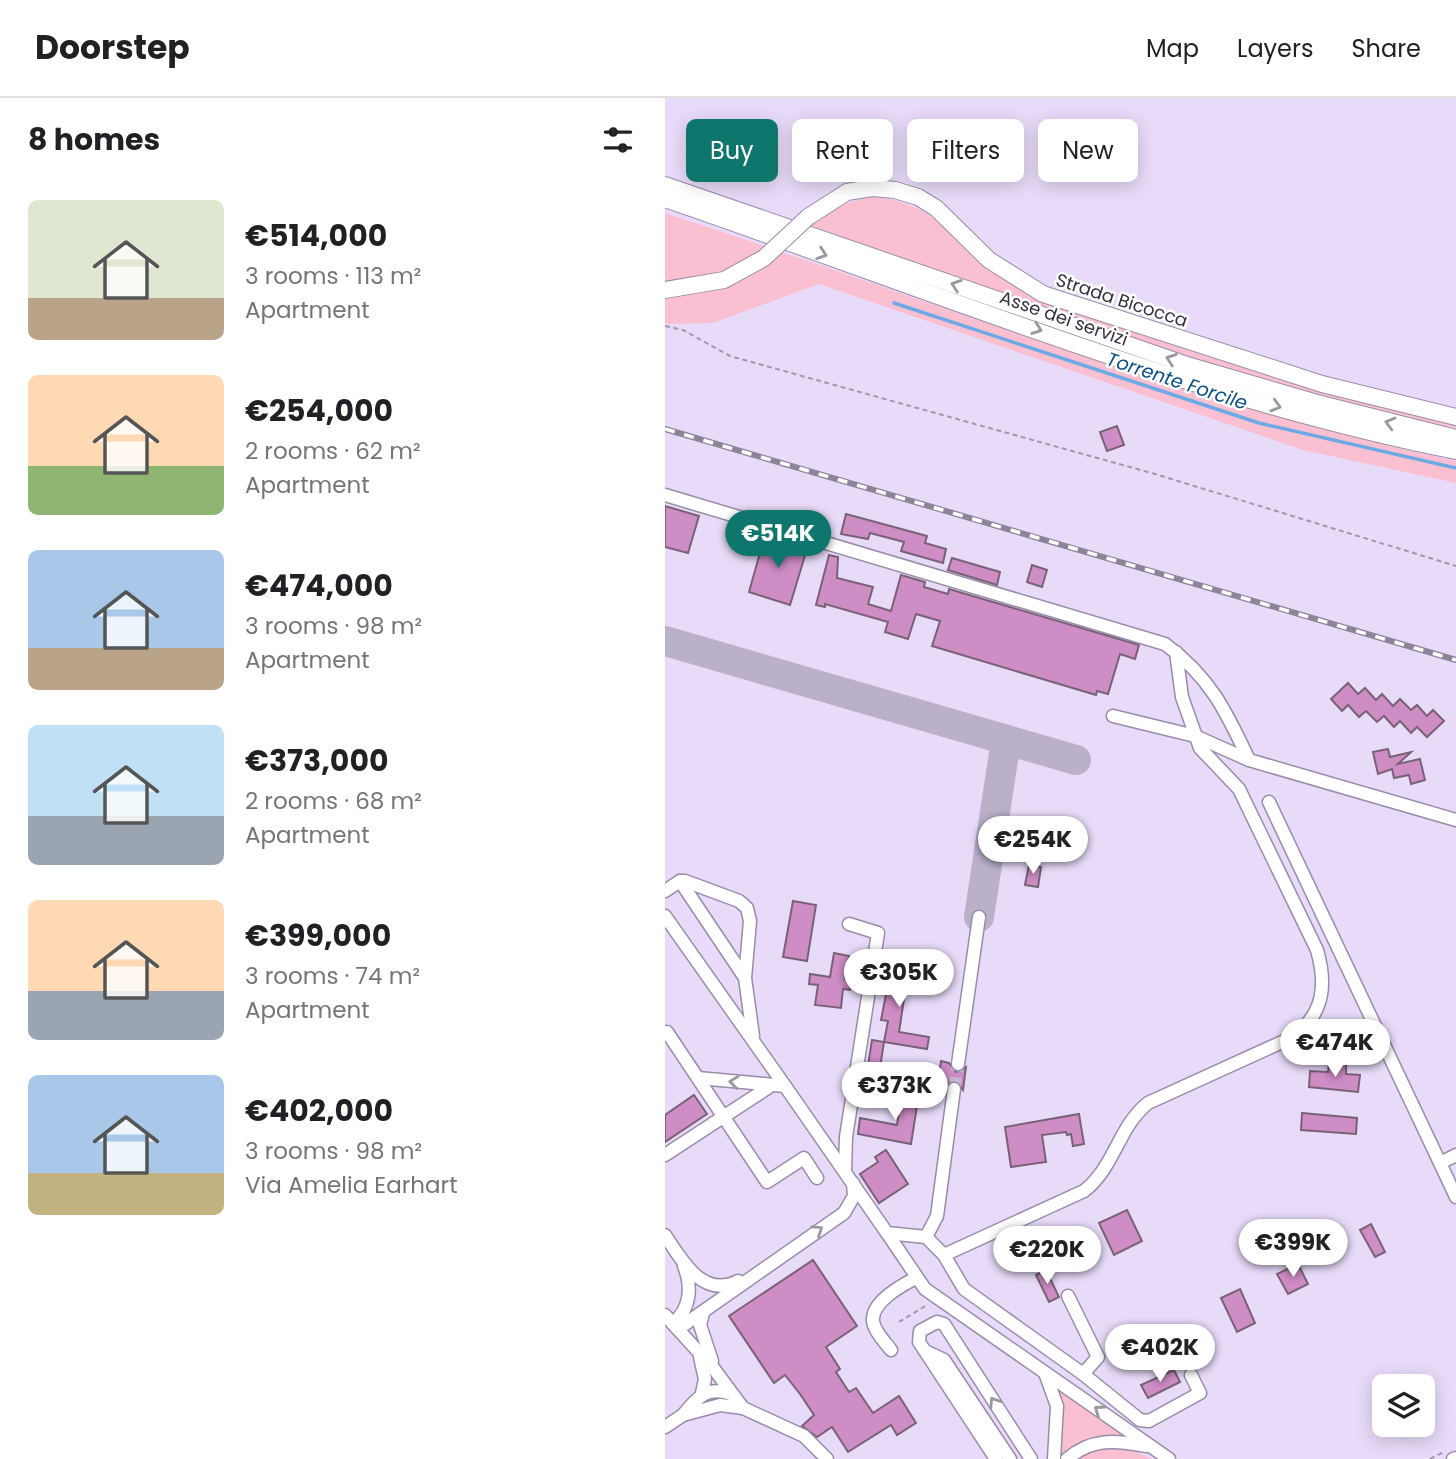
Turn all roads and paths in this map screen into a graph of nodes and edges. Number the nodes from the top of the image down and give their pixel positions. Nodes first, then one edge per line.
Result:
1 (665, 185) edge
2 (665, 199) edge
3 (665, 205) edge
4 (736, 223) junction
5 (665, 290) edge
6 (665, 327) edge
7 (1456, 416) edge
8 (1456, 438) edge
9 (1456, 452) edge
10 (665, 495) edge
11 (1456, 566) edge
12 (1177, 652) junction
13 (1113, 716) dead end
14 (1195, 736) junction
15 (1249, 760) junction
16 (1269, 802) dead end
17 (1456, 820) edge
18 (680, 881) junction
19 (665, 891) edge
20 (665, 916) edge
21 (979, 917) dead end
22 (849, 924) dead end
23 (745, 978) junction
24 (667, 1032) dead end
25 (753, 1036) junction
26 (958, 1064) tunnel mouth
27 (698, 1078) junction
28 (785, 1086) junction
29 (769, 1087) junction
30 (954, 1089) tunnel mouth
31 (723, 1117) junction
32 (846, 1137) junction
33 (823, 1138) junction
34 (665, 1155) edge
35 (1456, 1155) edge
36 (1440, 1163) junction
37 (845, 1171) junction
38 (817, 1178) dead end
39 (853, 1182) junction
40 (1456, 1197) edge
41 (844, 1213) junction
42 (878, 1220) junction
43 (887, 1233) junction
44 (665, 1235) edge
45 (926, 1237) junction
46 (944, 1255) junction
47 (683, 1262) junction
48 (764, 1267) junction
49 (916, 1278) junction
50 (1068, 1296) dead end
51 (703, 1313) junction
52 (672, 1322) edge
53 (694, 1348) junction
54 (891, 1350) dead end
55 (925, 1351) junction
56 (1045, 1373) junction
57 (1083, 1374) junction
58 (1191, 1375) dead end
59 (719, 1384) junction
60 (702, 1393) junction
61 (708, 1408) junction
62 (743, 1408) junction
63 (684, 1415) junction
64 (665, 1427) edge
65 (1153, 1448) junction
66 (827, 1459) edge
67 (996, 1459) edge
68 (1010, 1459) edge
69 (1031, 1459) edge
70 (1053, 1459) edge
71 (1067, 1459) edge
72 (1169, 1459) edge

8 -> 1 main road, Asse dei servizi
2 - 4 main road, Asse dei servizi
3 - 4 street
4 -> 9 main road, Asse dei servizi
5 - 7 main road, Strada Bicocca, bridge
6 - 11 path
10 - 12 street
12 - 14 street
12 - 15 street
13 - 14 street
14 - 15 street
14 - 46 street
15 - 17 street
16 - 36 street
18 - 19 street
18 - 23 street
18 - 23 street
20 - 25 street
21 - 26 street
22 - 32 street
23 - 25 street
24 - 27 street
25 - 28 street
29 -> 27 street
27 - 31 street
28 - 29 street
28 - 33 street
29 - 31 street
30 - 45 street
31 - 34 street
31 - 38 street
32 - 33 street
32 - 37 street
33 - 37 street
35 - 36 street
36 - 40 street
37 - 39 street
39 - 41 street
39 - 42 street
41 - 42 street
48 -> 41 street
42 - 43 street
43 - 45 street
43 - 49 street
44 - 47 street
45 - 46 street
46 - 57 street
47 - 48 street
47 - 52 street
48 - 51 street
49 - 54 street
49 - 56 street
50 - 57 street
51 - 52 street
51 - 59 street
52 - 53 street
53 - 59 street
53 - 60 street
55 - 67 street
55 - 68 street
69 -> 55 street
65 -> 56 street
56 - 70 street
57 - 58 street
59 - 60 street
59 - 61 street
59 - 62 street
60 - 63 street
61 - 62 street
61 - 63 street
62 - 66 street
63 - 64 street
65 - 71 street
65 - 72 street

